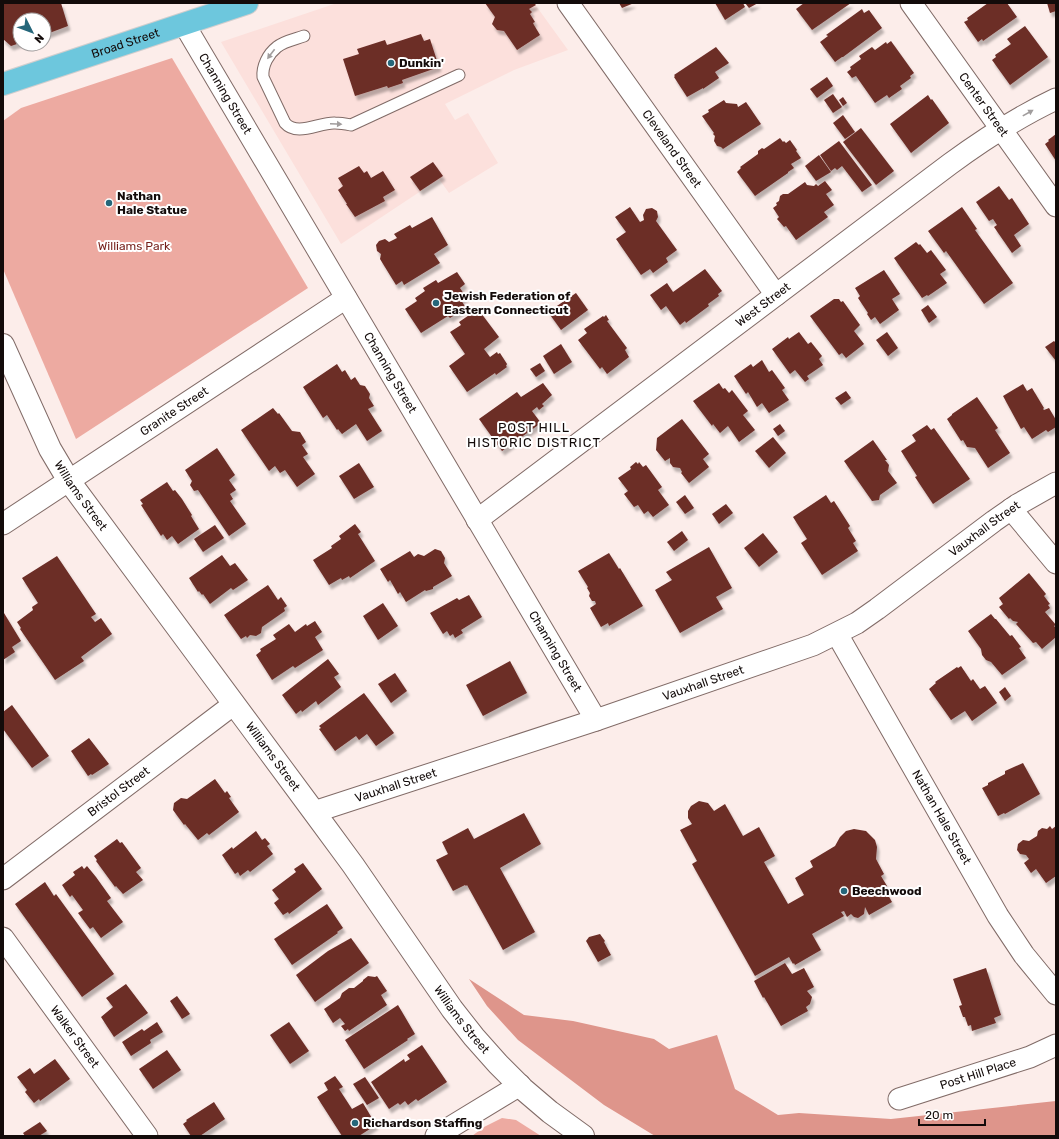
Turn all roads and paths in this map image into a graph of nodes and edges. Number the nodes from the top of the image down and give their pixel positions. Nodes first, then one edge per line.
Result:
1 (248, 3) edge
2 (568, 3) edge
3 (911, 3) edge
4 (184, 24) junction
5 (304, 36) dead end
6 (459, 75) dead end
7 (3, 84) edge
8 (1056, 99) edge
9 (1001, 129) junction
10 (1056, 206) edge
11 (776, 295) junction
12 (346, 298) junction
13 (3, 345) edge
14 (69, 480) junction
15 (1056, 482) edge
16 (1011, 509) junction
17 (477, 520) junction
18 (3, 524) edge
19 (1056, 563) edge
20 (837, 634) junction
21 (234, 704) junction
22 (596, 720) junction
23 (314, 812) junction
24 (3, 879) edge
25 (3, 938) edge
26 (1056, 994) edge
27 (1056, 1045) edge
28 (520, 1085) junction
29 (899, 1099) dead end
30 (147, 1136) edge
31 (436, 1136) edge
32 (583, 1136) edge

1 - 4 main road, Broad Street
2 - 11 street, Cleveland Street
3 - 9 street, Center Street
4 - 7 main road, Broad Street
4 - 12 street, Channing Street
5 -> 6 lane
9 -> 8 street, West Street
9 - 10 street, Center Street
9 - 11 street, West Street
11 - 17 street, West Street
12 - 14 street, Granite Street
12 - 17 street, Channing Street
13 - 14 street, Williams Street
14 - 18 street, Granite Street
14 - 21 street, Williams Street
15 - 16 street, Vauxhall Street
16 - 19 street
16 - 20 street, Vauxhall Street
17 - 22 street, Channing Street
20 - 22 street, Vauxhall Street
20 - 26 street, Nathan Hale Street
21 - 23 street, Williams Street
21 - 24 street, Bristol Street
22 - 23 street, Vauxhall Street
23 - 28 street, Williams Street
25 - 30 street, Walker Street
27 - 29 street, Post Hill Place
28 - 31 street
28 - 32 street, Williams Street

